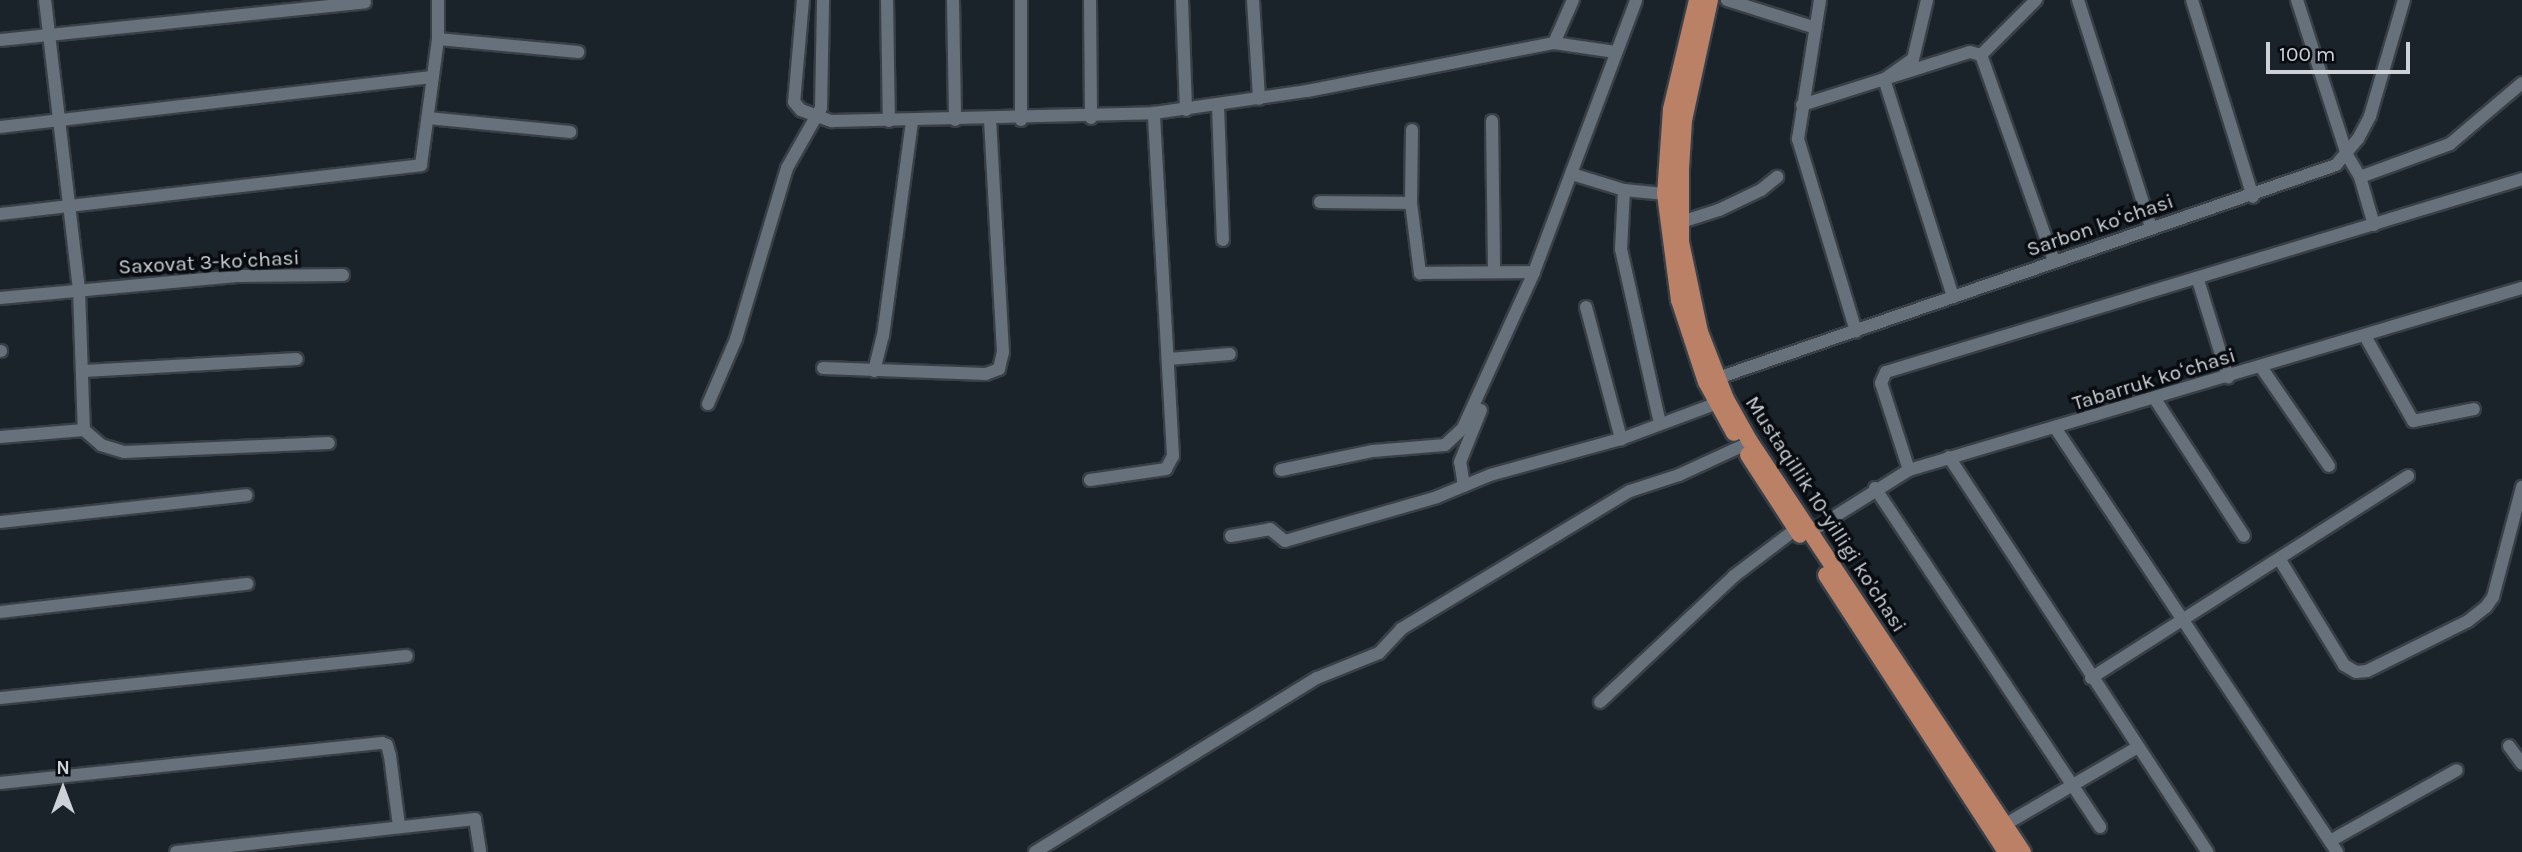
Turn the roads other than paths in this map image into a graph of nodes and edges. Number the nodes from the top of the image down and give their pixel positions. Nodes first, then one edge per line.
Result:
1 (45, 0) edge
2 (438, 0) edge
3 (803, 0) edge
4 (823, 0) edge
5 (887, 0) edge
6 (953, 0) edge
7 (1021, 0) edge
8 (1090, 0) edge
9 (1182, 0) edge
10 (1253, 0) edge
11 (1573, 0) edge
12 (1636, 0) edge
13 (1697, 0) edge
14 (1710, 0) edge
15 (1727, 0) edge
16 (1820, 0) edge
17 (1927, 0) edge
18 (2036, 0) edge
19 (2078, 0) edge
20 (2192, 0) edge
21 (2298, 0) edge
22 (2404, 0) edge
23 (365, 2) dead end
24 (1816, 28) junction
25 (48, 35) junction
26 (438, 39) junction
27 (0, 40) edge
28 (1554, 43) junction
29 (579, 52) dead end
30 (1615, 52) junction
31 (1981, 55) junction
32 (432, 78) junction
33 (1884, 79) junction
34 (2522, 83) edge
35 (1259, 99) junction
36 (1802, 105) junction
37 (1218, 106) junction
38 (1186, 110) junction
39 (1154, 113) junction
40 (428, 118) junction
41 (818, 118) junction
42 (1091, 118) junction
43 (60, 120) junction
44 (955, 120) junction
45 (1021, 120) junction
46 (889, 121) junction
47 (912, 121) junction
48 (990, 121) junction
49 (1492, 121) dead end
50 (0, 127) edge
51 (1412, 130) dead end
52 (570, 132) dead end
53 (2347, 155) junction
54 (1572, 174) junction
55 (1777, 177) dead end
56 (2360, 177) junction
57 (2522, 179) edge
58 (1625, 190) junction
59 (1665, 194) junction
60 (2253, 197) junction
61 (1320, 202) dead end
62 (1411, 204) junction
63 (71, 206) junction
64 (0, 214) edge
65 (1674, 224) junction
66 (2374, 225) junction
67 (2151, 228) junction
68 (1223, 240) dead end
69 (2054, 261) junction
70 (1494, 271) junction
71 (1534, 272) junction
72 (343, 275) dead end
73 (2198, 280) junction
74 (2522, 288) edge
75 (79, 290) junction
76 (1522, 292) junction
77 (1953, 297) junction
78 (0, 298) edge
79 (1586, 307) dead end
80 (1856, 331) junction
81 (2365, 337) junction
82 (1230, 354) dead end
83 (297, 359) dead end
84 (1169, 359) junction
85 (2260, 367) junction
86 (823, 368) dead end
87 (84, 371) junction
88 (874, 371) junction
89 (2228, 377) junction
90 (1712, 380) junction
91 (2155, 399) junction
92 (1721, 402) junction
93 (708, 404) dead end
94 (2474, 409) dead end
95 (1660, 424) junction
96 (2056, 429) junction
97 (84, 430) junction
98 (0, 436) edge
99 (1621, 439) junction
100 (329, 443) dead end
101 (1742, 446) junction
102 (1949, 457) junction
103 (2329, 466) dead end
104 (1281, 470) dead end
105 (1909, 470) junction
106 (2408, 476) dead end
107 (1090, 480) dead end
108 (1464, 486) junction
109 (1875, 488) junction
110 (2522, 488) edge
111 (247, 495) dead end
112 (0, 522) edge
113 (1803, 531) junction
114 (1231, 536) dead end
115 (2244, 536) dead end
116 (2280, 560) junction
117 (247, 584) dead end
118 (0, 612) edge
119 (2181, 620) junction
120 (407, 656) dead end
121 (2091, 678) junction
122 (0, 698) edge
123 (1600, 702) dead end
124 (2509, 746) dead end
125 (2138, 747) junction
126 (2522, 764) edge
127 (2457, 770) dead end
128 (0, 783) edge
129 (2072, 784) junction
130 (2006, 824) junction
131 (399, 826) junction
132 (2100, 827) dead end
133 (2333, 847) edge
134 (176, 852) edge
135 (480, 852) edge
136 (1035, 852) edge
137 (2006, 852) edge
138 (2023, 852) edge
139 (2207, 852) edge

1 - 25 street
2 - 26 street
3 - 41 street
4 - 41 street
5 - 46 street
6 - 44 street
7 - 45 street
8 - 42 street
9 - 38 street
10 - 35 street
11 - 28 street
12 - 30 street
13 - 59 main road, Mustaqillik 10-yilligi ko'chasi
14 - 65 main road, Mustaqillik 10-yilligi ko'chasi
15 - 24 street
16 - 24 street
17 - 33 street
18 - 31 street
19 - 67 street
20 - 60 street
21 - 53 street
22 - 53 street, Sarbon koʻchasi
23 - 25 street
24 - 36 street
25 - 27 street
25 - 43 street
26 - 29 street
26 - 32 street
28 - 30 street
28 - 35 street
30 - 54 street
31 - 33 street
31 - 69 street
32 - 40 street
32 - 43 street
33 - 36 street
33 - 77 street
34 - 56 street
35 - 37 street
36 - 80 street
37 - 38 street
37 - 68 street
38 - 39 street
39 - 42 street
39 - 84 street
40 - 52 street
40 - 63 street
41 - 46 street
41 - 93 street
42 - 45 street
43 - 50 street
43 - 63 street
44 - 47 street
44 - 48 street
45 - 48 street
46 - 47 street
47 - 88 street
48 - 88 street
49 - 70 street
51 - 62 street
53 - 56 street
53 - 60 street, Sarbon koʻchasi
54 - 58 street
54 - 71 street
55 - 65 street
56 - 66 street
57 - 66 street
58 - 59 street
58 - 95 street
59 - 65 main road, Mustaqillik 10-yilligi ko'chasi
60 - 67 street, Sarbon koʻchasi
61 - 62 street
62 - 70 street
63 - 64 street
63 - 75 street
65 - 90 main road, Mustaqillik 10-yilligi ko'chasi
66 - 73 street
67 - 69 street, Sarbon koʻchasi
69 - 77 street, Sarbon koʻchasi
70 - 71 street
71 - 76 street
72 - 75 street, Saxovat 3-koʻchasi
73 - 89 street
73 - 105 street
74 - 81 street, Tabarruk koʻchasi
75 - 78 street, Saxovat 3-koʻchasi
75 - 87 street
76 - 104 street
76 - 108 street
77 - 80 street, Sarbon koʻchasi
79 - 99 street
80 - 90 street, Sarbon koʻchasi
81 - 85 street, Tabarruk koʻchasi
81 - 94 street
82 - 84 street
83 - 87 street
84 - 107 street
85 - 89 street, Tabarruk koʻchasi
85 - 103 street
86 - 88 street
87 - 97 street
89 - 91 street, Tabarruk koʻchasi
90 - 92 main road, Mustaqillik 10-yilligi ko'chasi
91 - 96 street, Tabarruk koʻchasi
91 - 115 street
92 - 95 street
92 - 101 main road, Mustaqillik 10-yilligi ko'chasi
92 - 113 main road, Mustaqillik 10-yilligi ko'chasi
95 - 99 street
96 - 102 street, Tabarruk koʻchasi
96 - 119 street
97 - 98 street
97 - 100 street
99 - 108 street
101 - 113 main road, Mustaqillik 10-yilligi ko'chasi
101 - 136 street
102 - 105 street, Tabarruk koʻchasi
102 - 121 street
105 - 109 street, Tabarruk koʻchasi
106 - 116 street
108 - 114 street
109 - 113 street, Tabarruk koʻchasi
109 - 129 street
110 - 116 street
111 - 112 street
113 - 123 street, Tabarruk koʻchasi
113 - 130 main road, Mustaqillik 10-yilligi ko'chasi
113 - 137 main road, Mustaqillik 10-yilligi ko'chasi
116 - 119 street
117 - 118 street
119 - 121 street
119 - 133 street
120 - 122 street
121 - 125 street
124 - 126 street
125 - 129 street
125 - 139 street
127 - 133 street
128 - 131 street
129 - 130 street
129 - 132 street
130 - 138 main road, Mustaqillik 10-yilligi ko'chasi
131 - 134 street
131 - 135 street

